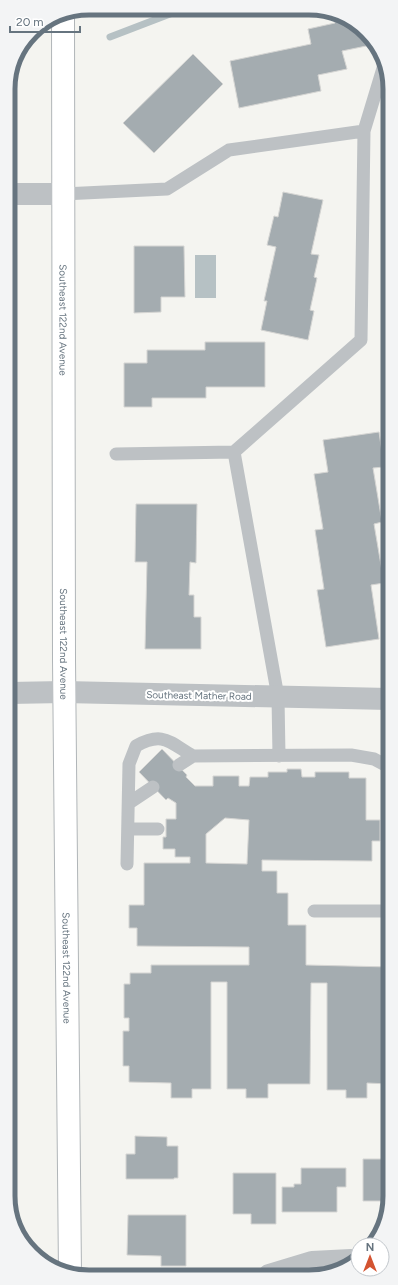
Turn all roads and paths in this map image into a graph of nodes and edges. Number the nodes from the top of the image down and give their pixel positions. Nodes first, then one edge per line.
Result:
1 (63, 20) edge
2 (382, 73) edge
3 (364, 131) junction
4 (15, 194) edge
5 (63, 194) junction
6 (234, 452) junction
7 (116, 454) dead end
8 (64, 692) junction
9 (15, 693) edge
10 (278, 697) junction
11 (383, 699) edge
12 (193, 756) junction
13 (279, 756) junction
14 (383, 764) edge
15 (179, 765) dead end
16 (153, 787) dead end
17 (130, 803) junction
18 (128, 830) junction
19 (158, 830) dead end
20 (127, 864) dead end
21 (314, 911) dead end
22 (383, 911) edge
23 (345, 1260) edge
24 (70, 1268) edge
25 (287, 1270) edge

1 - 5 main road, Southeast 122nd Avenue
2 - 3 lane
3 - 5 lane
3 - 6 lane
4 - 5 street
5 - 8 main road, Southeast 122nd Avenue
6 - 7 lane
6 - 10 lane
8 - 9 street, Southeast Mather Road
8 - 10 street, Southeast Mather Road
8 - 24 main road, Southeast 122nd Avenue
10 - 11 street, Southeast Mather Road
10 - 13 lane
12 - 13 lane
12 - 15 lane
12 - 17 lane
13 - 14 lane
16 - 17 lane
17 - 18 lane
18 - 19 lane
18 - 20 lane
21 - 22 lane
23 - 25 street

